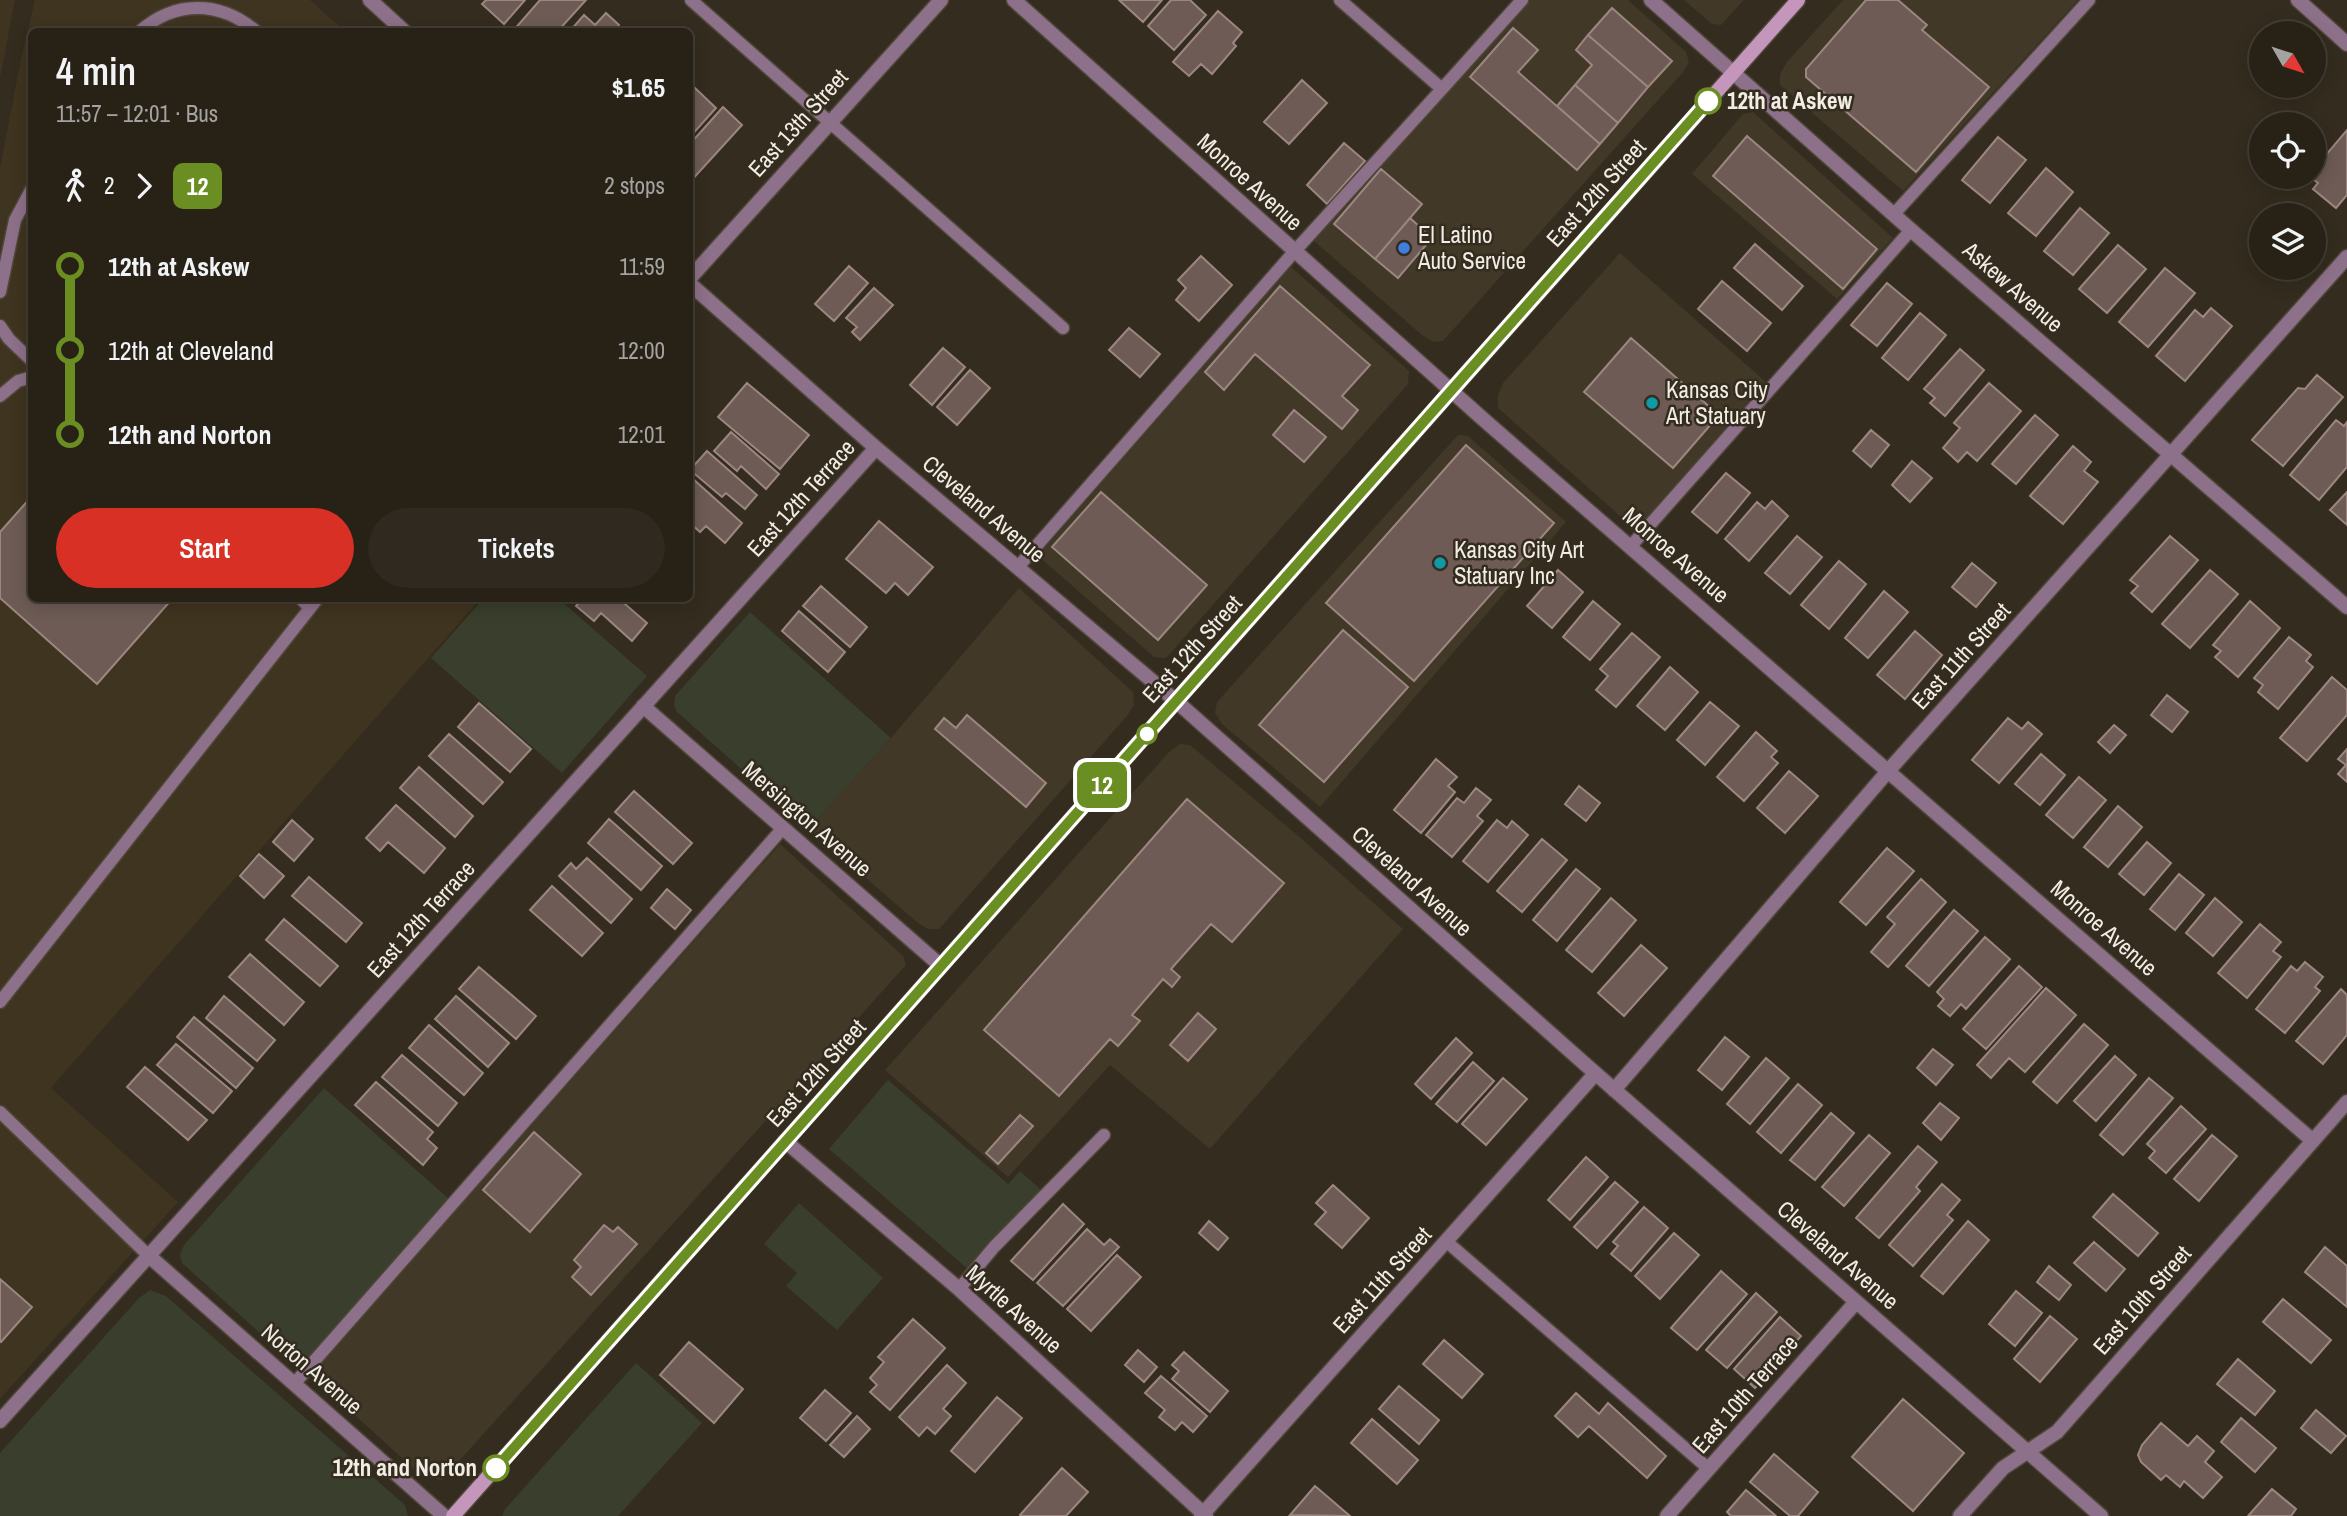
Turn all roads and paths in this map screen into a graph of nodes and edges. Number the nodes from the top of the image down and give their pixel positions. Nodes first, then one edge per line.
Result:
1 (370, 0) edge
2 (691, 0) edge
3 (941, 0) edge
4 (1014, 0) edge
5 (1340, 0) edge
6 (1522, 0) edge
7 (1651, 0) edge
8 (1798, 0) edge
9 (2089, 0) edge
10 (2298, 0) edge
11 (142, 28) edge
12 (252, 28) edge
13 (401, 28) edge
14 (2347, 44) edge
15 (1734, 73) junction
16 (1442, 89) junction
17 (830, 122) junction
18 (28, 196) edge
19 (1894, 214) junction
20 (1911, 230) junction
21 (1294, 252) junction
22 (2347, 257) edge
23 (693, 275) edge
24 (693, 287) edge
25 (0, 292) edge
26 (0, 326) edge
27 (1063, 328) dead end
28 (28, 357) edge
29 (28, 378) edge
30 (1451, 391) junction
31 (0, 396) edge
32 (876, 448) junction
33 (2173, 454) junction
34 (1631, 546) junction
35 (1018, 567) junction
36 (314, 603) edge
37 (2347, 607) edge
38 (1176, 701) junction
39 (643, 706) junction
40 (1889, 770) junction
41 (783, 828) junction
42 (941, 966) junction
43 (0, 1002) edge
44 (1595, 1074) junction
45 (1614, 1090) junction
46 (2347, 1102) edge
47 (0, 1112) edge
48 (1104, 1135) dead end
49 (2313, 1140) junction
50 (785, 1141) junction
51 (1447, 1242) junction
52 (149, 1256) junction
53 (959, 1289) junction
54 (1856, 1302) junction
55 (295, 1384) junction
56 (0, 1421) edge
57 (2028, 1451) junction
58 (1709, 1469) junction
59 (1204, 1515) edge
60 (444, 1516) edge
61 (453, 1516) edge
62 (1667, 1516) edge
63 (1960, 1516) edge
64 (2101, 1516) edge

1 - 13 street
2 - 17 lane
3 - 17 street, East 13th Street
4 - 21 street, Monroe Avenue
5 - 16 lane
6 - 16 lane
7 - 15 street, Askew Avenue
8 - 15 street, East 12th Street
9 - 19 lane
10 - 14 street
11 - 12 lane
15 - 19 street, Askew Avenue
15 - 30 street, East 12th Street
16 - 21 lane
17 - 23 street, East 13th Street
17 - 27 lane
18 - 25 lane
19 - 20 street, Askew Avenue
20 - 33 street, Askew Avenue
20 - 34 lane
21 - 30 street, Monroe Avenue
21 - 35 lane
22 - 33 street, East 11th Street
24 - 32 street, Cleveland Avenue
26 - 28 lane
29 - 31 lane
30 - 34 street, Monroe Avenue
30 - 38 street, East 12th Street
32 - 35 street, Cleveland Avenue
32 - 39 street, East 12th Terrace
33 - 37 street, Askew Avenue
33 - 40 street, East 11th Street
34 - 40 street, Monroe Avenue
35 - 38 street, Cleveland Avenue
36 - 43 lane
38 - 42 street, East 12th Street
38 - 44 street, Cleveland Avenue
39 - 41 street, Mersington Avenue
39 - 52 street, East 12th Terrace
40 - 45 street, East 11th Street
40 - 49 street, Monroe Avenue
41 - 42 street, Mersington Avenue
41 - 55 lane
42 - 50 street, East 12th Street
44 - 45 street, Cleveland Avenue
44 - 51 street, East 11th Street
45 - 54 street, Cleveland Avenue
46 - 49 street, East 10th Street
47 - 52 lane
48 - 53 lane
49 - 57 street, East 10th Street
50 - 53 street, Myrtle Avenue
50 - 61 street, East 12th Street
51 - 58 lane
51 - 59 street, East 11th Street
52 - 55 street, Norton Avenue
52 - 56 street, East 12th Terrace
53 - 59 street, Myrtle Avenue
54 - 57 street, Cleveland Avenue
54 - 58 street, East 10th Terrace
55 - 60 street, Norton Avenue
57 - 63 street, East 10th Street
57 - 64 street, Cleveland Avenue
58 - 62 street, East 10th Terrace

